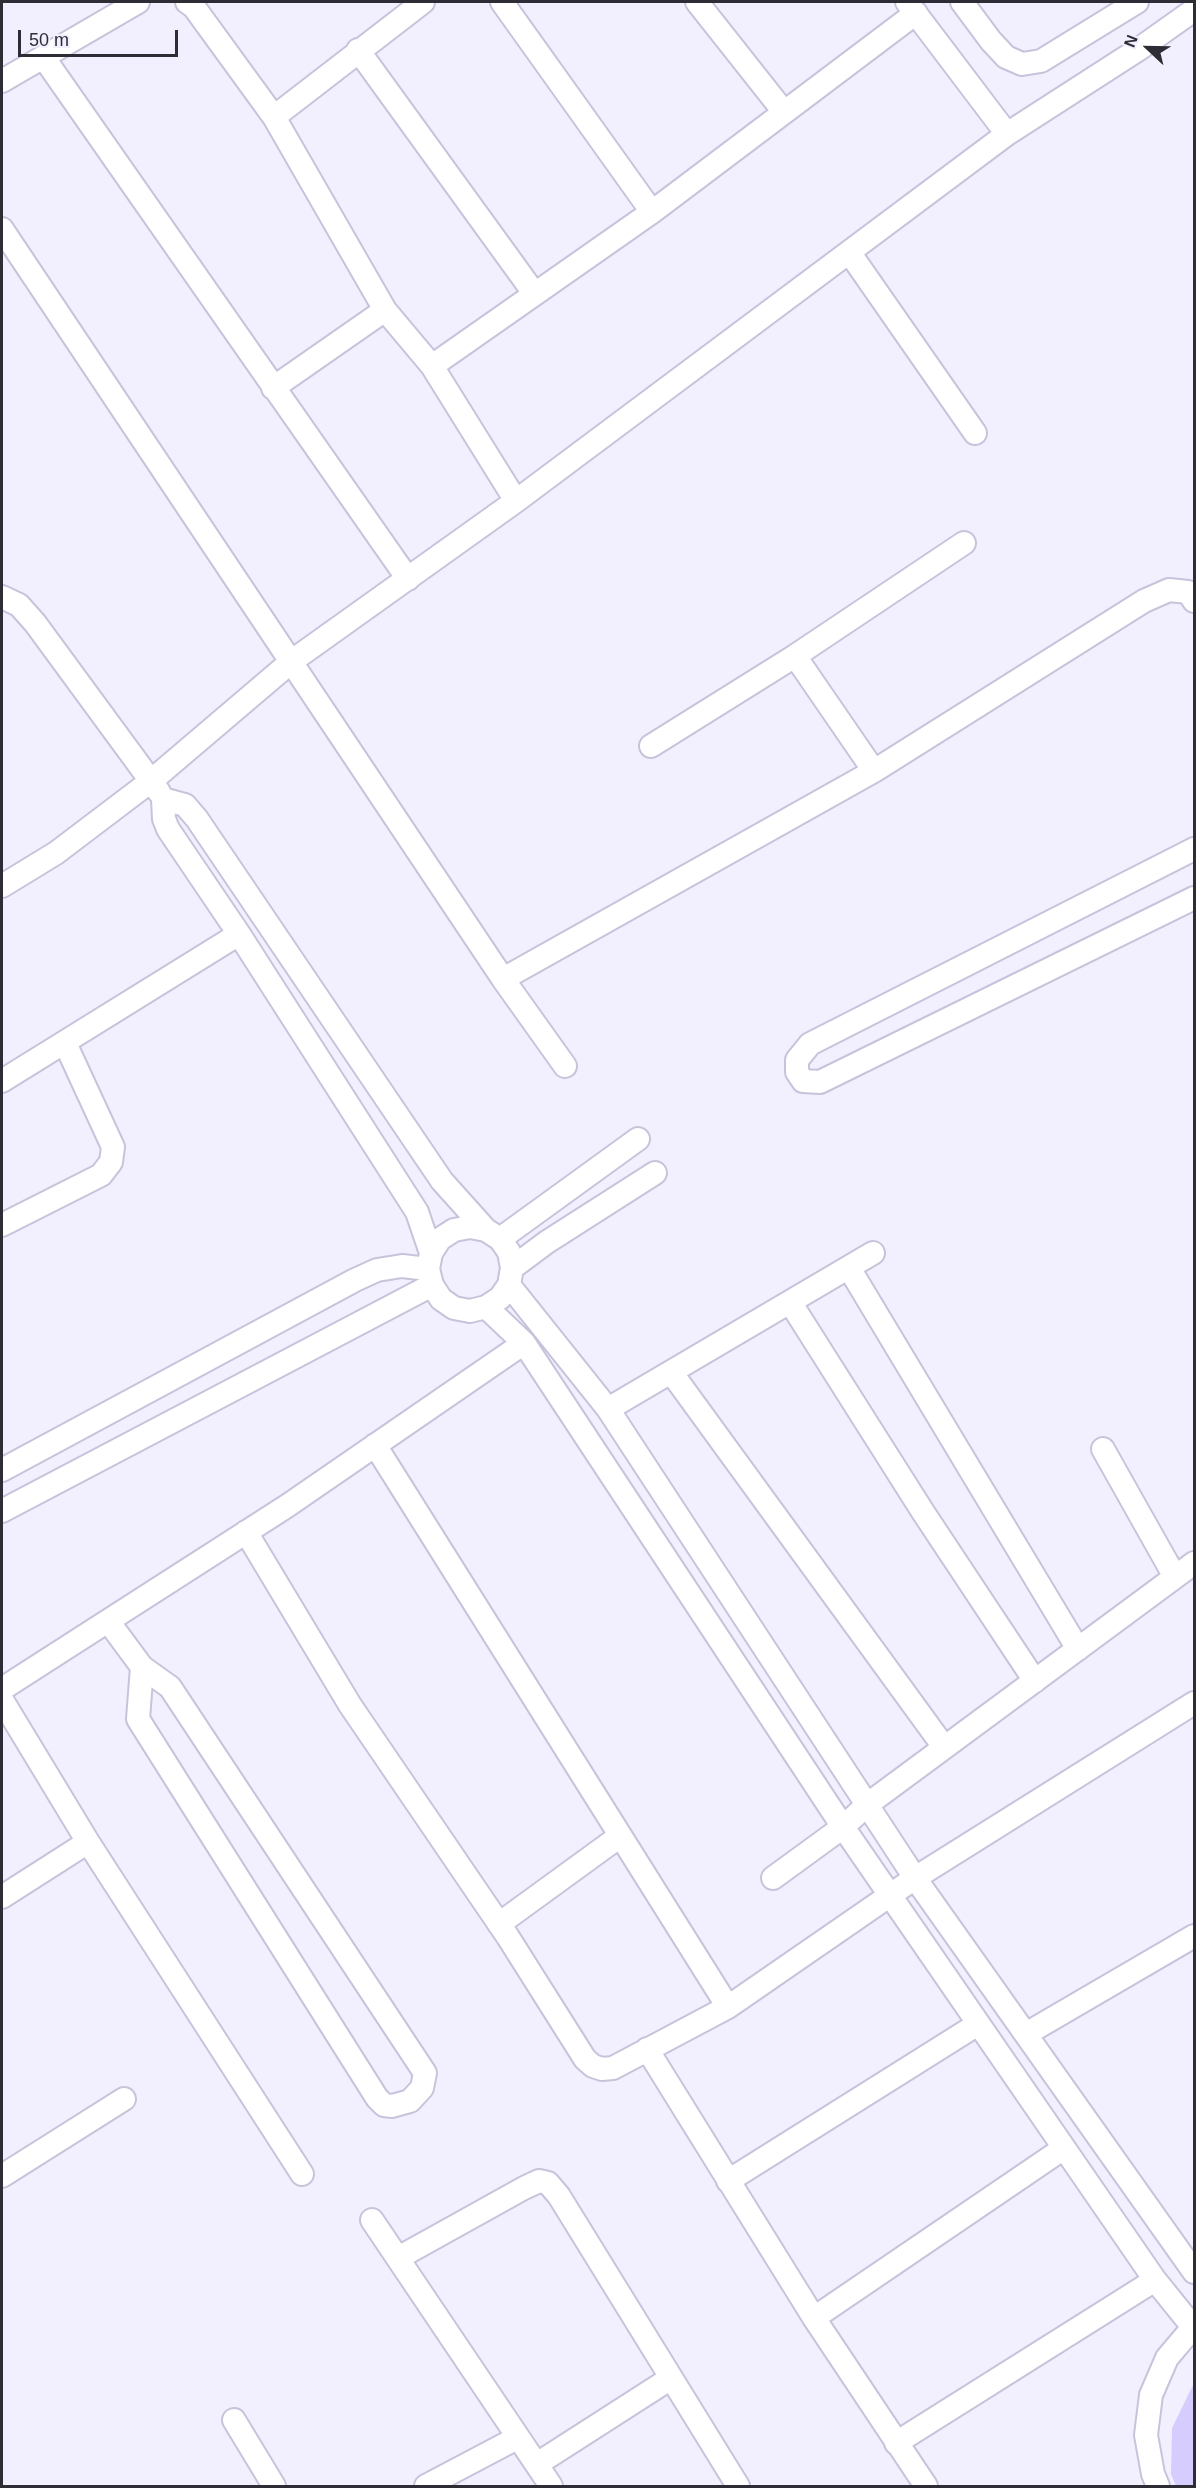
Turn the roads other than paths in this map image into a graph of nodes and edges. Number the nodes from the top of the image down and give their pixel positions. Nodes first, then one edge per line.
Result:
1 (138, 2) edge
2 (187, 2) edge
3 (423, 2) edge
4 (502, 2) edge
5 (697, 2) edge
6 (962, 2) edge
7 (1137, 2) edge
8 (911, 7) edge
9 (1111, 9) edge
10 (1194, 10) edge
11 (358, 50) junction
12 (44, 58) junction
13 (2, 81) edge
14 (784, 112) junction
15 (274, 117) junction
16 (1007, 134) junction
17 (652, 212) junction
18 (2, 229) edge
19 (849, 252) junction
20 (534, 293) junction
21 (385, 310) junction
22 (432, 366) junction
23 (273, 388) junction
24 (975, 434) dead end
25 (516, 501) junction
26 (964, 543) dead end
27 (408, 579) junction
28 (2, 597) edge
29 (1194, 601) edge
30 (795, 656) junction
31 (292, 661) junction
32 (651, 746) dead end
33 (874, 771) junction
34 (157, 790) junction
35 (1194, 849) edge
36 (2, 886) edge
37 (1194, 898) edge
38 (239, 934) junction
39 (503, 979) junction
40 (65, 1043) junction
41 (565, 1066) dead end
42 (2, 1081) edge
43 (638, 1139) dead end
44 (655, 1173) dead end
45 (2, 1226) edge
46 (493, 1234) junction
47 (873, 1253) dead end
48 (849, 1268) junction
49 (430, 1269) junction
50 (511, 1276) junction
51 (790, 1302) junction
52 (486, 1308) junction
53 (524, 1343) junction
54 (671, 1372) junction
55 (608, 1409) junction
56 (375, 1445) junction
57 (1103, 1449) dead end
58 (2, 1470) edge
59 (2, 1510) edge
60 (246, 1532) junction
61 (1194, 1563) edge
62 (1175, 1577) junction
63 (108, 1620) junction
64 (1078, 1649) junction
65 (142, 1667) junction
66 (1035, 1680) junction
67 (2, 1689) edge
68 (2, 1700) edge
69 (1194, 1702) edge
70 (944, 1748) junction
71 (868, 1803) junction
72 (843, 1827) junction
73 (620, 1836) junction
74 (88, 1842) junction
75 (773, 1878) dead end
76 (915, 1878) junction
77 (890, 1895) junction
78 (2, 1897) edge
79 (499, 1924) junction
80 (1194, 1936) edge
81 (728, 2007) junction
82 (978, 2024) junction
83 (1026, 2034) junction
84 (647, 2049) junction
85 (124, 2099) dead end
86 (1064, 2148) junction
87 (302, 2174) dead end
88 (2, 2176) edge
89 (728, 2181) junction
90 (372, 2220) dead end
91 (398, 2258) junction
92 (1194, 2272) edge
93 (1155, 2280) junction
94 (814, 2318) junction
95 (1194, 2326) edge
96 (671, 2378) junction
97 (234, 2420) dead end
98 (517, 2438) junction
99 (897, 2443) junction
100 (537, 2464) junction
101 (274, 2487) edge
102 (426, 2487) edge
103 (551, 2487) edge
104 (738, 2487) edge
105 (926, 2487) edge
106 (1158, 2487) edge

1 - 12 street
2 - 15 street
3 - 11 street
4 - 17 street
5 - 14 street
6 - 9 street
7 - 9 street
8 - 14 street
8 - 16 street
10 - 16 street
11 - 15 street
11 - 20 street
12 - 13 street
12 - 23 street
14 - 17 street
15 - 21 street
16 - 19 street
17 - 20 street
18 - 31 street
19 - 24 street
19 - 25 street
20 - 22 street
21 - 22 street
21 - 23 street
22 - 25 street
23 - 27 street
25 - 27 street
26 - 30 street
27 - 31 street
28 - 34 street
29 - 33 street
30 - 32 street
30 - 33 street
31 - 34 street
31 - 39 street
33 - 39 street
34 - 36 street
34 - 38 street
34 - 46 street
35 - 37 street
38 - 40 street
38 - 49 street
39 - 41 street
40 - 42 street
40 - 45 street
43 - 46 street
44 - 50 street
46 - 49 street
46 - 50 street
47 - 48 street
48 - 51 street
48 - 64 street
49 - 52 street
49 - 58 street
49 - 59 street
50 - 52 street
50 - 55 street
51 - 54 street
51 - 66 street
52 - 53 street
53 - 56 street
53 - 72 street
54 - 55 street
54 - 70 street
55 - 71 street
56 - 60 street
56 - 73 street
57 - 62 street
60 - 63 street
60 - 79 street
61 - 62 street
62 - 64 street
63 - 65 street
63 - 67 street
64 - 66 street
65 - 65 street
66 - 70 street
68 - 74 street
69 - 76 street
70 - 71 street
71 - 72 street
71 - 76 street
72 - 75 street
72 - 77 street
73 - 79 street
73 - 81 street
74 - 78 street
74 - 87 street
76 - 77 street
76 - 83 street
77 - 81 street
77 - 82 street
79 - 84 street
80 - 83 street
81 - 84 street
82 - 86 street
82 - 89 street
83 - 92 street
84 - 89 street
85 - 88 street
86 - 93 street
86 - 94 street
89 - 94 street
90 - 91 street
91 - 96 street
91 - 98 street
93 - 95 street
93 - 99 street
94 - 99 street
95 - 106 street
96 - 100 street
96 - 104 street
97 - 101 street
98 - 100 street
98 - 102 street
99 - 105 street
100 - 103 street

